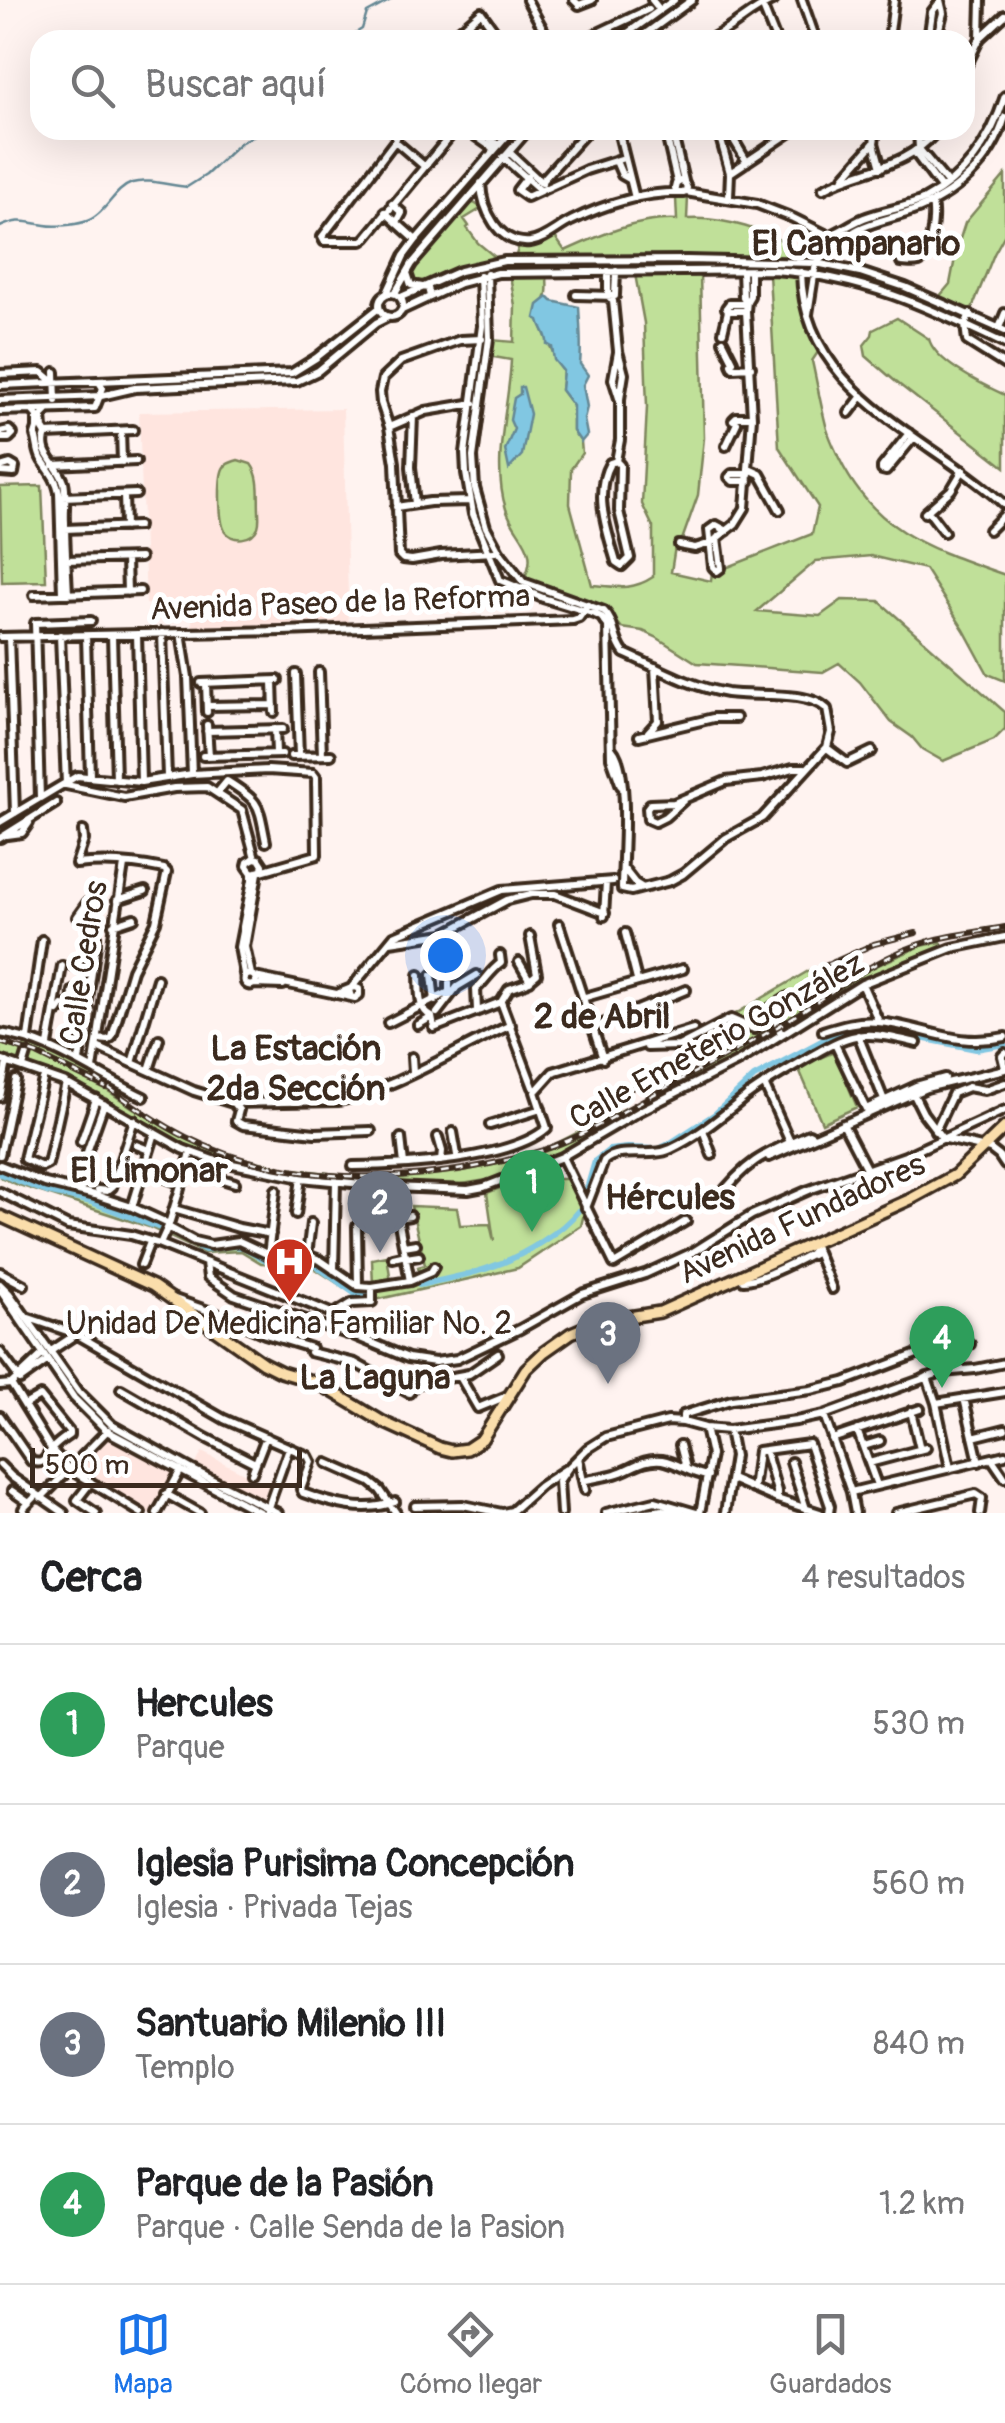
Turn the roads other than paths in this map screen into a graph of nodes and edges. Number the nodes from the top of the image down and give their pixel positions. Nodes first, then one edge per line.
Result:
1 (528, 0) edge
2 (574, 0) edge
3 (592, 0) edge
4 (649, 0) edge
5 (692, 0) edge
6 (774, 0) edge
7 (802, 0) edge
8 (894, 0) edge
9 (981, 0) edge
10 (940, 1) edge
11 (671, 2) edge
12 (762, 5) junction
13 (660, 10) junction
14 (650, 12) junction
15 (674, 14) junction
16 (1005, 15) edge
17 (459, 30) edge
18 (493, 30) edge
19 (543, 30) edge
20 (607, 30) edge
21 (629, 30) edge
22 (650, 30) edge
23 (735, 30) edge
24 (772, 30) edge
25 (812, 30) edge
26 (890, 30) edge
27 (929, 30) edge
28 (939, 30) edge
29 (980, 38) junction
30 (975, 48) edge
31 (1005, 96) edge
32 (1005, 117) edge
33 (446, 140) edge
34 (486, 140) edge
35 (503, 140) edge
36 (519, 140) edge
37 (580, 140) edge
38 (619, 140) edge
39 (670, 140) edge
40 (725, 140) edge
41 (730, 140) edge
42 (779, 140) edge
43 (918, 140) edge
44 (928, 140) edge
45 (395, 141) joint
46 (874, 142) joint
47 (496, 147) junction
48 (917, 151) junction
49 (506, 154) junction
50 (620, 159) junction
51 (747, 162) junction
52 (424, 166) junction
53 (881, 168) junction
54 (730, 172) junction
55 (527, 177) junction
56 (843, 178) junction
57 (481, 183) junction
58 (945, 186) junction
59 (543, 187) junction
60 (823, 189) dead end
61 (682, 192) junction
62 (636, 198) junction
63 (729, 198) junction
64 (465, 200) junction
65 (482, 201) junction
66 (392, 204) junction
67 (932, 204) junction
68 (385, 212) junction
69 (440, 212) junction
70 (449, 219) junction
71 (397, 222) junction
72 (416, 240) junction
73 (409, 248) junction
74 (833, 248) junction
75 (420, 254) junction
76 (404, 256) junction
77 (567, 260) junction
78 (586, 260) junction
79 (673, 260) junction
80 (687, 260) junction
81 (802, 261) junction
82 (816, 262) junction
83 (901, 262) dead end
84 (840, 267) junction
85 (409, 268) junction
86 (567, 271) junction
87 (586, 271) junction
88 (612, 271) junction
89 (672, 271) junction
90 (687, 271) junction
91 (746, 271) junction
92 (801, 272) junction
93 (814, 274) junction
94 (483, 275) junction
95 (436, 282) junction
96 (424, 287) junction
97 (440, 292) junction
98 (394, 294) junction
99 (576, 295) dead end
100 (430, 296) junction
101 (612, 297) junction
102 (747, 305) junction
103 (378, 308) junction
104 (402, 310) junction
105 (1005, 313) edge
106 (970, 314) junction
107 (808, 315) junction
108 (388, 317) junction
109 (965, 325) junction
110 (1002, 329) edge
111 (485, 339) junction
112 (338, 340) junction
113 (1005, 344) edge
114 (346, 350) junction
115 (750, 364) junction
116 (1005, 365) edge
117 (55, 372) dead end
118 (0, 374) edge
119 (244, 380) junction
120 (98, 381) junction
121 (55, 383) junction
122 (0, 385) edge
123 (101, 396) junction
124 (862, 396) junction
125 (56, 398) junction
126 (0, 400) edge
127 (476, 403) junction
128 (0, 411) edge
129 (43, 412) junction
130 (849, 414) dead end
131 (413, 416) junction
132 (752, 420) junction
133 (389, 427) junction
134 (133, 430) dead end
135 (121, 431) junction
136 (41, 434) junction
137 (911, 435) junction
138 (726, 446) dead end
139 (136, 461) dead end
140 (616, 461) junction
141 (122, 462) junction
142 (51, 466) junction
143 (963, 470) junction
144 (749, 474) junction
145 (124, 494) junction
146 (136, 494) dead end
147 (62, 496) junction
148 (474, 501) junction
149 (414, 504) junction
150 (1005, 505) edge
151 (396, 507) junction
152 (780, 510) dead end
153 (1005, 514) edge
154 (138, 526) dead end
155 (125, 527) junction
156 (62, 529) junction
157 (989, 530) dead end
158 (727, 531) junction
159 (944, 532) dead end
160 (714, 541) junction
161 (678, 545) dead end
162 (626, 548) junction
163 (495, 552) junction
164 (613, 552) junction
165 (140, 558) dead end
166 (126, 559) junction
167 (63, 560) junction
168 (515, 581) junction
169 (140, 591) dead end
170 (127, 592) junction
171 (65, 594) junction
172 (34, 595) dead end
173 (586, 608) junction
174 (91, 621) dead end
175 (181, 632) junction
176 (137, 634) junction
177 (162, 634) junction
178 (112, 635) junction
179 (86, 636) junction
180 (60, 637) junction
181 (35, 638) junction
182 (4, 639) edge
183 (624, 653) junction
184 (608, 661) junction
185 (655, 667) junction
186 (319, 672) dead end
187 (666, 672) junction
188 (296, 674) dead end
189 (656, 682) junction
190 (207, 695) junction
191 (189, 696) junction
192 (736, 718) dead end
193 (658, 720) junction
194 (678, 726) junction
195 (207, 732) junction
196 (191, 741) junction
197 (827, 747) junction
198 (872, 751) dead end
199 (287, 755) junction
200 (310, 756) junction
201 (807, 768) junction
202 (310, 772) junction
203 (192, 774) junction
204 (90, 777) junction
205 (167, 777) junction
206 (116, 780) junction
207 (66, 782) junction
208 (141, 782) junction
209 (218, 792) junction
210 (40, 798) junction
211 (684, 799) junction
212 (56, 803) dead end
213 (15, 813) junction
214 (0, 822) edge
215 (84, 831) dead end
216 (3, 837) edge
217 (266, 842) dead end
218 (255, 858) junction
219 (124, 865) junction
220 (624, 868) junction
221 (258, 870) junction
222 (644, 888) junction
223 (535, 890) junction
224 (145, 891) dead end
225 (117, 900) junction
226 (87, 903) dead end
227 (134, 918) dead end
228 (558, 924) dead end
229 (113, 925) junction
230 (625, 934) dead end
231 (406, 935) junction
232 (530, 936) dead end
233 (1005, 936) edge
234 (42, 940) dead end
235 (500, 954) dead end
236 (519, 962) dead end
237 (62, 966) dead end
238 (72, 966) dead end
239 (93, 968) junction
240 (682, 968) dead end
241 (420, 975) dead end
242 (432, 975) dead end
243 (477, 975) dead end
244 (157, 979) dead end
245 (637, 980) junction
246 (530, 981) junction
247 (449, 983) dead end
248 (862, 984) junction
249 (686, 990) dead end
250 (73, 991) dead end
251 (582, 998) junction
252 (435, 999) junction
253 (502, 1002) junction
254 (72, 1006) junction
255 (421, 1006) junction
256 (88, 1008) junction
257 (477, 1010) junction
258 (101, 1012) junction
259 (111, 1013) dead end
260 (436, 1015) junction
261 (879, 1022) junction
262 (388, 1023) dead end
263 (511, 1024) junction
264 (418, 1025) dead end
265 (593, 1028) junction
266 (693, 1029) dead end
267 (0, 1032) edge
268 (823, 1032) dead end
269 (782, 1034) junction
270 (858, 1036) junction
271 (160, 1038) dead end
272 (1005, 1038) edge
273 (97, 1043) junction
274 (917, 1043) dead end
275 (29, 1044) junction
276 (835, 1044) junction
277 (51, 1046) junction
278 (641, 1046) junction
279 (1005, 1053) edge
280 (412, 1057) dead end
281 (603, 1058) junction
282 (4, 1061) edge
283 (79, 1061) junction
284 (132, 1063) junction
285 (24, 1067) junction
286 (93, 1069) junction
287 (1005, 1069) edge
288 (149, 1070) junction
289 (413, 1072) junction
290 (16, 1080) dead end
291 (43, 1080) dead end
292 (945, 1081) junction
293 (66, 1083) junction
294 (1005, 1083) edge
295 (764, 1084) junction
296 (534, 1089) junction
297 (913, 1093) junction
298 (0, 1097) edge
299 (144, 1097) dead end
300 (96, 1099) junction
301 (884, 1100) junction
302 (233, 1103) junction
303 (104, 1104) junction
304 (541, 1108) junction
305 (1005, 1110) edge
306 (134, 1120) junction
307 (843, 1124) junction
308 (490, 1125) dead end
309 (702, 1130) junction
310 (1005, 1130) edge
311 (369, 1131) dead end
312 (453, 1132) dead end
313 (155, 1134) junction
314 (939, 1135) junction
315 (438, 1137) dead end
316 (814, 1137) junction
317 (401, 1138) dead end
318 (80, 1142) dead end
319 (790, 1142) junction
320 (136, 1145) dead end
321 (971, 1146) junction
322 (987, 1148) junction
323 (486, 1149) dead end
324 (149, 1150) junction
325 (87, 1152) dead end
326 (191, 1154) junction
327 (0, 1155) edge
328 (457, 1155) junction
329 (712, 1155) dead end
330 (562, 1157) junction
331 (769, 1157) dead end
332 (974, 1158) junction
333 (444, 1160) junction
334 (126, 1163) dead end
335 (404, 1164) junction
336 (0, 1165) edge
337 (1005, 1165) edge
338 (352, 1166) dead end
339 (187, 1168) junction
340 (143, 1170) junction
341 (867, 1170) junction
342 (300, 1178) junction
343 (336, 1181) junction
344 (235, 1183) dead end
345 (182, 1184) junction
346 (392, 1187) junction
347 (98, 1190) dead end
348 (276, 1190) dead end
349 (0, 1192) edge
350 (716, 1201) dead end
351 (132, 1207) junction
352 (586, 1208) junction
353 (174, 1209) junction
354 (296, 1214) dead end
355 (410, 1216) dead end
356 (398, 1217) junction
357 (0, 1219) edge
358 (686, 1221) dead end
359 (311, 1223) dead end
360 (167, 1229) junction
361 (271, 1234) junction
362 (150, 1242) junction
363 (160, 1244) junction
364 (416, 1244) dead end
365 (814, 1248) junction
366 (405, 1253) junction
367 (268, 1255) junction
368 (307, 1255) junction
369 (419, 1256) dead end
370 (393, 1258) dead end
371 (801, 1259) junction
372 (206, 1262) junction
373 (141, 1265) dead end
374 (434, 1267) dead end
375 (334, 1270) junction
376 (0, 1272) edge
377 (410, 1280) junction
378 (742, 1280) junction
379 (24, 1285) dead end
380 (358, 1286) junction
381 (0, 1287) edge
382 (372, 1287) junction
383 (832, 1288) dead end
384 (169, 1299) junction
385 (334, 1314) junction
386 (26, 1317) junction
387 (76, 1334) junction
388 (347, 1334) dead end
389 (970, 1344) dead end
390 (938, 1348) junction
391 (0, 1352) edge
392 (498, 1354) dead end
393 (47, 1355) junction
394 (1005, 1363) edge
395 (942, 1372) junction
396 (460, 1376) junction
397 (927, 1376) junction
398 (17, 1380) junction
399 (0, 1384) edge
400 (120, 1389) dead end
401 (1005, 1392) edge
402 (510, 1395) junction
403 (964, 1398) junction
404 (936, 1402) junction
405 (24, 1406) junction
406 (920, 1409) dead end
407 (911, 1412) junction
408 (824, 1415) junction
409 (0, 1416) edge
410 (683, 1418) junction
411 (110, 1428) junction
412 (705, 1428) junction
413 (1005, 1429) edge
414 (729, 1430) junction
415 (857, 1430) junction
416 (973, 1436) junction
417 (266, 1437) junction
418 (835, 1438) junction
419 (880, 1441) dead end
420 (680, 1445) dead end
421 (864, 1446) junction
422 (289, 1448) junction
423 (51, 1450) junction
424 (765, 1450) junction
425 (1005, 1455) edge
426 (578, 1458) junction
427 (992, 1459) junction
428 (766, 1460) junction
429 (791, 1462) dead end
430 (979, 1462) junction
431 (255, 1463) junction
432 (326, 1463) dead end
433 (757, 1463) junction
434 (869, 1463) junction
435 (0, 1465) edge
436 (183, 1468) junction
437 (568, 1468) junction
438 (950, 1468) junction
439 (70, 1469) junction
440 (687, 1469) junction
441 (252, 1473) dead end
442 (708, 1476) junction
443 (1005, 1478) edge
444 (730, 1479) junction
445 (583, 1481) junction
446 (91, 1482) junction
447 (877, 1485) junction
448 (753, 1489) junction
449 (584, 1490) dead end
450 (12, 1491) dead end
451 (851, 1492) junction
452 (166, 1494) junction
453 (39, 1497) junction
454 (777, 1500) junction
455 (392, 1504) junction
456 (416, 1506) dead end
457 (24, 1509) edge
458 (130, 1510) edge
459 (187, 1510) edge
460 (807, 1510) junction
461 (265, 1511) edge
462 (63, 1513) edge
463 (96, 1513) edge
464 (141, 1513) edge
465 (157, 1513) edge
466 (200, 1513) edge
467 (278, 1513) edge
468 (396, 1513) edge
469 (503, 1513) edge
470 (561, 1513) edge
471 (606, 1513) edge
472 (637, 1513) edge
473 (676, 1513) edge
474 (698, 1513) edge
475 (725, 1513) edge
476 (820, 1513) edge
477 (829, 1513) edge
478 (855, 1513) edge
479 (896, 1513) edge
480 (980, 1513) edge

1 - 19 street
2 - 3 street
4 - 13 street
4 - 14 street
5 - 15 street
6 - 12 street
7 - 25 street
8 - 26 street
9 - 29 street
10 - 27 street
10 - 28 street
11 - 13 street
11 - 15 street
12 - 23 street
12 - 24 street
13 - 14 street
14 - 20 street
14 - 21 street
15 - 22 street
16 - 29 street
17 - 18 street
29 - 30 street
31 - 58 street
32 - 67 street
33 - 52 street
34 - 47 street
35 - 47 street
36 - 49 street
37 - 59 street
38 - 50 street
39 - 61 street
40 - 54 street
41 - 51 street
42 - 51 street
43 - 48 street
44 - 48 street
45 - 52 street
45 - 68 street
46 - 53 street
46 - 56 street
47 - 69 street
48 - 53 street
48 - 58 street
49 - 55 street
49 - 57 street
49 - 59 street
50 - 59 street
50 - 62 street
51 - 54 street
52 - 66 street
53 - 56 street
54 - 63 street
55 - 59 street
55 - 59 street
56 - 60 street
57 - 64 street
57 - 65 street
58 - 63 street
61 - 62 street
61 - 63 street
62 - 65 street
64 - 65 street
64 - 70 street
66 - 68 street
66 - 71 street
67 - 74 street
67 - 83 street
68 - 71 street
69 - 70 street
69 - 72 street
70 - 75 street
71 - 72 street
72 - 73 street
73 - 75 street
73 - 76 street
74 - 82 street
74 - 84 street
75 - 85 street
76 - 85 street
76 - 98 street
77 - 78 street
77 - 86 street
77 - 95 street
78 - 79 street
78 - 87 street
79 - 80 street
79 - 89 street
80 - 81 street
80 - 90 street
81 - 82 street
81 - 92 street
82 - 84 street
82 - 93 street
84 - 106 street
85 - 96 street
85 - 98 street
86 - 87 street
86 - 94 street
87 - 88 street
88 - 89 street
88 - 101 street
89 - 90 street
90 - 91 street
91 - 92 street
91 - 102 street
92 - 93 street
92 - 107 street
93 - 107 street
93 - 109 street
94 - 97 street
94 - 111 street
95 - 96 street
95 - 97 street
96 - 98 street
96 - 100 street
97 - 100 street
98 - 103 street
98 - 104 street
99 - 101 street
100 - 104 street
101 - 140 street
102 - 115 street
102 - 115 street
103 - 108 street
103 - 112 street
104 - 108 street
105 - 110 street
106 - 109 street
106 - 110 street
107 - 124 street
108 - 114 street
109 - 113 street
109 - 116 street
111 - 127 street
111 - 133 street
112 - 114 street
112 - 119 street
114 - 119 street
115 - 132 street
117 - 121 street
118 - 121 street
119 - 120 street
119 - 123 street
120 - 121 street
120 - 123 street
121 - 122 street
121 - 125 street
123 - 125 street
123 - 129 street
124 - 130 street
124 - 137 street
125 - 126 street
125 - 129 street
127 - 131 street
127 - 148 street
128 - 129 street
129 - 136 street
131 - 133 street
131 - 149 street
132 - 138 street
132 - 144 street
133 - 151 street
134 - 135 street
135 - 136 street
135 - 141 street
136 - 142 street
137 - 137 street
137 - 143 street
139 - 141 street
140 - 162 street
140 - 164 street
141 - 142 street
142 - 147 street
143 - 150 street
143 - 159 street
144 - 152 street
144 - 158 street
145 - 146 street
145 - 147 street
145 - 155 street
147 - 156 street
148 - 149 street
148 - 163 street
149 - 151 street
151 - 163 street
153 - 157 street
154 - 155 street
155 - 156 street
156 - 167 street
158 - 160 street
158 - 160 street
160 - 161 street
162 - 164 street
162 - 164 street
163 - 168 street
163 - 168 street
165 - 166 street
166 - 167 street
166 - 170 street
167 - 171 street
168 - 173 street
169 - 170 street
170 - 171 street
171 - 172 street
173 - 175 street, Avenida Paseo de la Reforma
173 - 183 street
173 - 184 street
174 - 181 street
175 - 177 street, Avenida Paseo de la Reforma
175 - 191 street
176 - 177 street, Avenida Paseo de la Reforma
176 - 178 street, Avenida Paseo de la Reforma
176 - 208 street
177 - 205 street
178 - 179 street, Avenida Paseo de la Reforma
178 - 206 street
179 - 180 street, Avenida Paseo de la Reforma
179 - 204 street
180 - 181 street, Avenida Paseo de la Reforma
180 - 207 street
181 - 182 street, Avenida Paseo de la Reforma
181 - 210 street
182 - 213 street
183 - 184 street
183 - 185 street
184 - 220 street
185 - 187 street
185 - 189 street
186 - 200 street
187 - 189 street
187 - 197 street
188 - 199 street
189 - 193 street
190 - 190 street
190 - 191 street
191 - 196 street
192 - 194 street
193 - 194 street
193 - 194 street
195 - 196 street
195 - 199 street
195 - 199 street
196 - 203 street
197 - 198 street
197 - 201 street
199 - 200 street
200 - 202 street
201 - 211 street
201 - 222 street
202 - 203 street
202 - 221 street
203 - 205 street
204 - 206 street
204 - 207 street
205 - 208 street
206 - 208 street
207 - 209 street
207 - 210 street
209 - 217 street
209 - 218 street
210 - 213 street
211 - 211 street
212 - 216 street
213 - 214 street
215 - 219 street
218 - 221 street
218 - 221 street
219 - 225 street, Calle Cedros
219 - 273 street
220 - 222 street
220 - 222 street
221 - 231 street
223 - 223 street
223 - 231 street
223 - 231 street
224 - 225 street
225 - 229 street, Calle Cedros
226 - 239 street
227 - 229 street
228 - 251 street
229 - 258 street, Calle Cedros
230 - 245 street
232 - 246 street
233 - 248 street, Calle Emeterio González
234 - 275 street
235 - 257 street
236 - 246 street
237 - 277 street
238 - 239 street
239 - 256 street
240 - 245 street
241 - 255 street
242 - 252 street
243 - 260 street
244 - 284 street
245 - 251 street
246 - 253 street
247 - 252 street
248 - 261 street
248 - 269 street, Calle Emeterio González
249 - 265 street
250 - 254 street
251 - 265 street
252 - 255 street
252 - 260 street
253 - 257 street
253 - 263 street
254 - 256 street
254 - 277 street
255 - 260 street
255 - 262 street
256 - 283 street
257 - 260 street
258 - 259 street
258 - 273 street, Calle Cedros
260 - 264 street
261 - 268 street
261 - 272 street
263 - 289 street
263 - 296 street
265 - 281 street
266 - 278 street
267 - 275 street
269 - 278 street
269 - 330 street, Calle Emeterio González
270 - 274 street
270 - 276 street
270 - 301 street
271 - 288 street
273 - 284 street
273 - 286 street, Calle Cedros
275 - 277 street
275 - 285 street
276 - 295 street
276 - 301 street
277 - 283 street
278 - 281 street
279 - 287 street
280 - 289 street
281 - 296 street
282 - 285 street, Calle Emeterio González
282 - 298 street
283 - 286 street
284 - 288 street
285 - 293 street, Calle Emeterio González
286 - 299 street
287 - 292 street
288 - 302 street
289 - 302 street
290 - 327 street
291 - 293 street
292 - 297 street
292 - 301 street
293 - 300 street, Calle Emeterio González
294 - 314 street
295 - 309 street
295 - 319 street
296 - 304 street
297 - 307 street
297 - 314 street
300 - 303 street, Calle Emeterio González
300 - 318 street
302 - 311 street
303 - 306 street, Calle Emeterio González
303 - 325 street
304 - 308 street
304 - 333 street
305 - 314 street
306 - 313 street, Calle Emeterio González
306 - 347 street
307 - 316 street
307 - 341 street
309 - 329 street
309 - 352 street
310 - 322 main road, Avenida Fundadores
312 - 328 street
313 - 324 street
313 - 326 street, Calle Emeterio González
314 - 321 street
314 - 341 street
315 - 333 street
316 - 319 street
316 - 331 street
317 - 335 street
319 - 350 street
320 - 324 street
321 - 322 street
321 - 332 main road
322 - 332 main road, Avenida Fundadores
322 - 337 street
322 - 365 main road, Avenida Fundadores
323 - 328 street
324 - 340 street
326 - 339 street
326 - 342 street, Calle Emeterio González
328 - 333 street
330 - 346 street, Calle Emeterio González
330 - 352 street
332 - 402 main road, Avenida Fundadores
333 - 335 street
334 - 340 street
335 - 338 street
336 - 351 street
339 - 344 street
339 - 345 street
340 - 345 street
340 - 351 street
341 - 385 street
342 - 343 street, Calle Emeterio González
342 - 354 street
343 - 346 street, Calle Emeterio González
343 - 375 street
345 - 353 street
346 - 356 street
348 - 361 street
349 - 362 street
351 - 360 street
352 - 358 street
353 - 360 street
353 - 361 street
355 - 356 street
356 - 366 street
356 - 380 street
357 - 384 main road, Avenida Fundadores
359 - 368 street
360 - 363 street
360 - 367 street
361 - 367 street
362 - 363 street
362 - 373 street
363 - 372 street
364 - 366 street
365 - 371 street
365 - 378 main road, Avenida Fundadores
366 - 369 street
366 - 370 street
366 - 377 street
367 - 368 street
368 - 375 street
371 - 378 street
371 - 383 street
372 - 385 street
372 - 388 street
374 - 377 street
375 - 380 street
376 - 379 street
377 - 382 street
378 - 384 main road, Avenida Fundadores
380 - 382 street
381 - 386 street
381 - 393 street
382 - 385 street
384 - 396 street
384 - 402 main road, Avenida Fundadores
386 - 387 street
386 - 393 street
387 - 393 street
387 - 417 street
389 - 390 street
390 - 395 street
390 - 410 street
391 - 398 street
392 - 396 street
393 - 398 street
393 - 411 street
394 - 395 street
395 - 397 street
396 - 402 street
397 - 404 street
397 - 408 street
398 - 399 street
398 - 405 street
400 - 431 street
401 - 403 street
403 - 404 street
403 - 416 street
404 - 438 street
405 - 423 street
405 - 423 street
406 - 407 street
407 - 415 street
407 - 434 street
408 - 414 street
408 - 418 street
409 - 423 street
410 - 412 street
410 - 426 street
411 - 436 street
411 - 439 street
412 - 414 street
412 - 442 street
413 - 416 street
414 - 444 street
415 - 418 street
415 - 421 street
416 - 430 street
417 - 422 street
417 - 431 street
418 - 451 street
419 - 421 street
420 - 440 street
421 - 434 street
422 - 455 street
422 - 461 street
423 - 439 street
424 - 428 street
424 - 433 street
424 - 477 street
425 - 427 street
426 - 437 street
426 - 445 street
427 - 430 street
427 - 443 street
428 - 433 street
428 - 454 street
429 - 460 street
430 - 438 street
431 - 441 street
432 - 455 street
433 - 448 street
434 - 447 street
435 - 453 street
436 - 452 street
436 - 461 street
437 - 469 street
437 - 470 street
438 - 447 street
439 - 446 street
439 - 453 street
440 - 442 street
440 - 445 street
442 - 474 street
444 - 448 street
444 - 475 street
445 - 449 street
446 - 458 street
446 - 463 street
447 - 451 street
448 - 454 street
450 - 457 street
451 - 478 street
452 - 459 street
452 - 465 street
453 - 457 street
453 - 462 street
454 - 460 street
455 - 468 street
456 - 469 street
458 - 464 street
459 - 466 street
460 - 476 street
461 - 467 street
471 - 474 street
472 - 473 street
479 - 480 street

